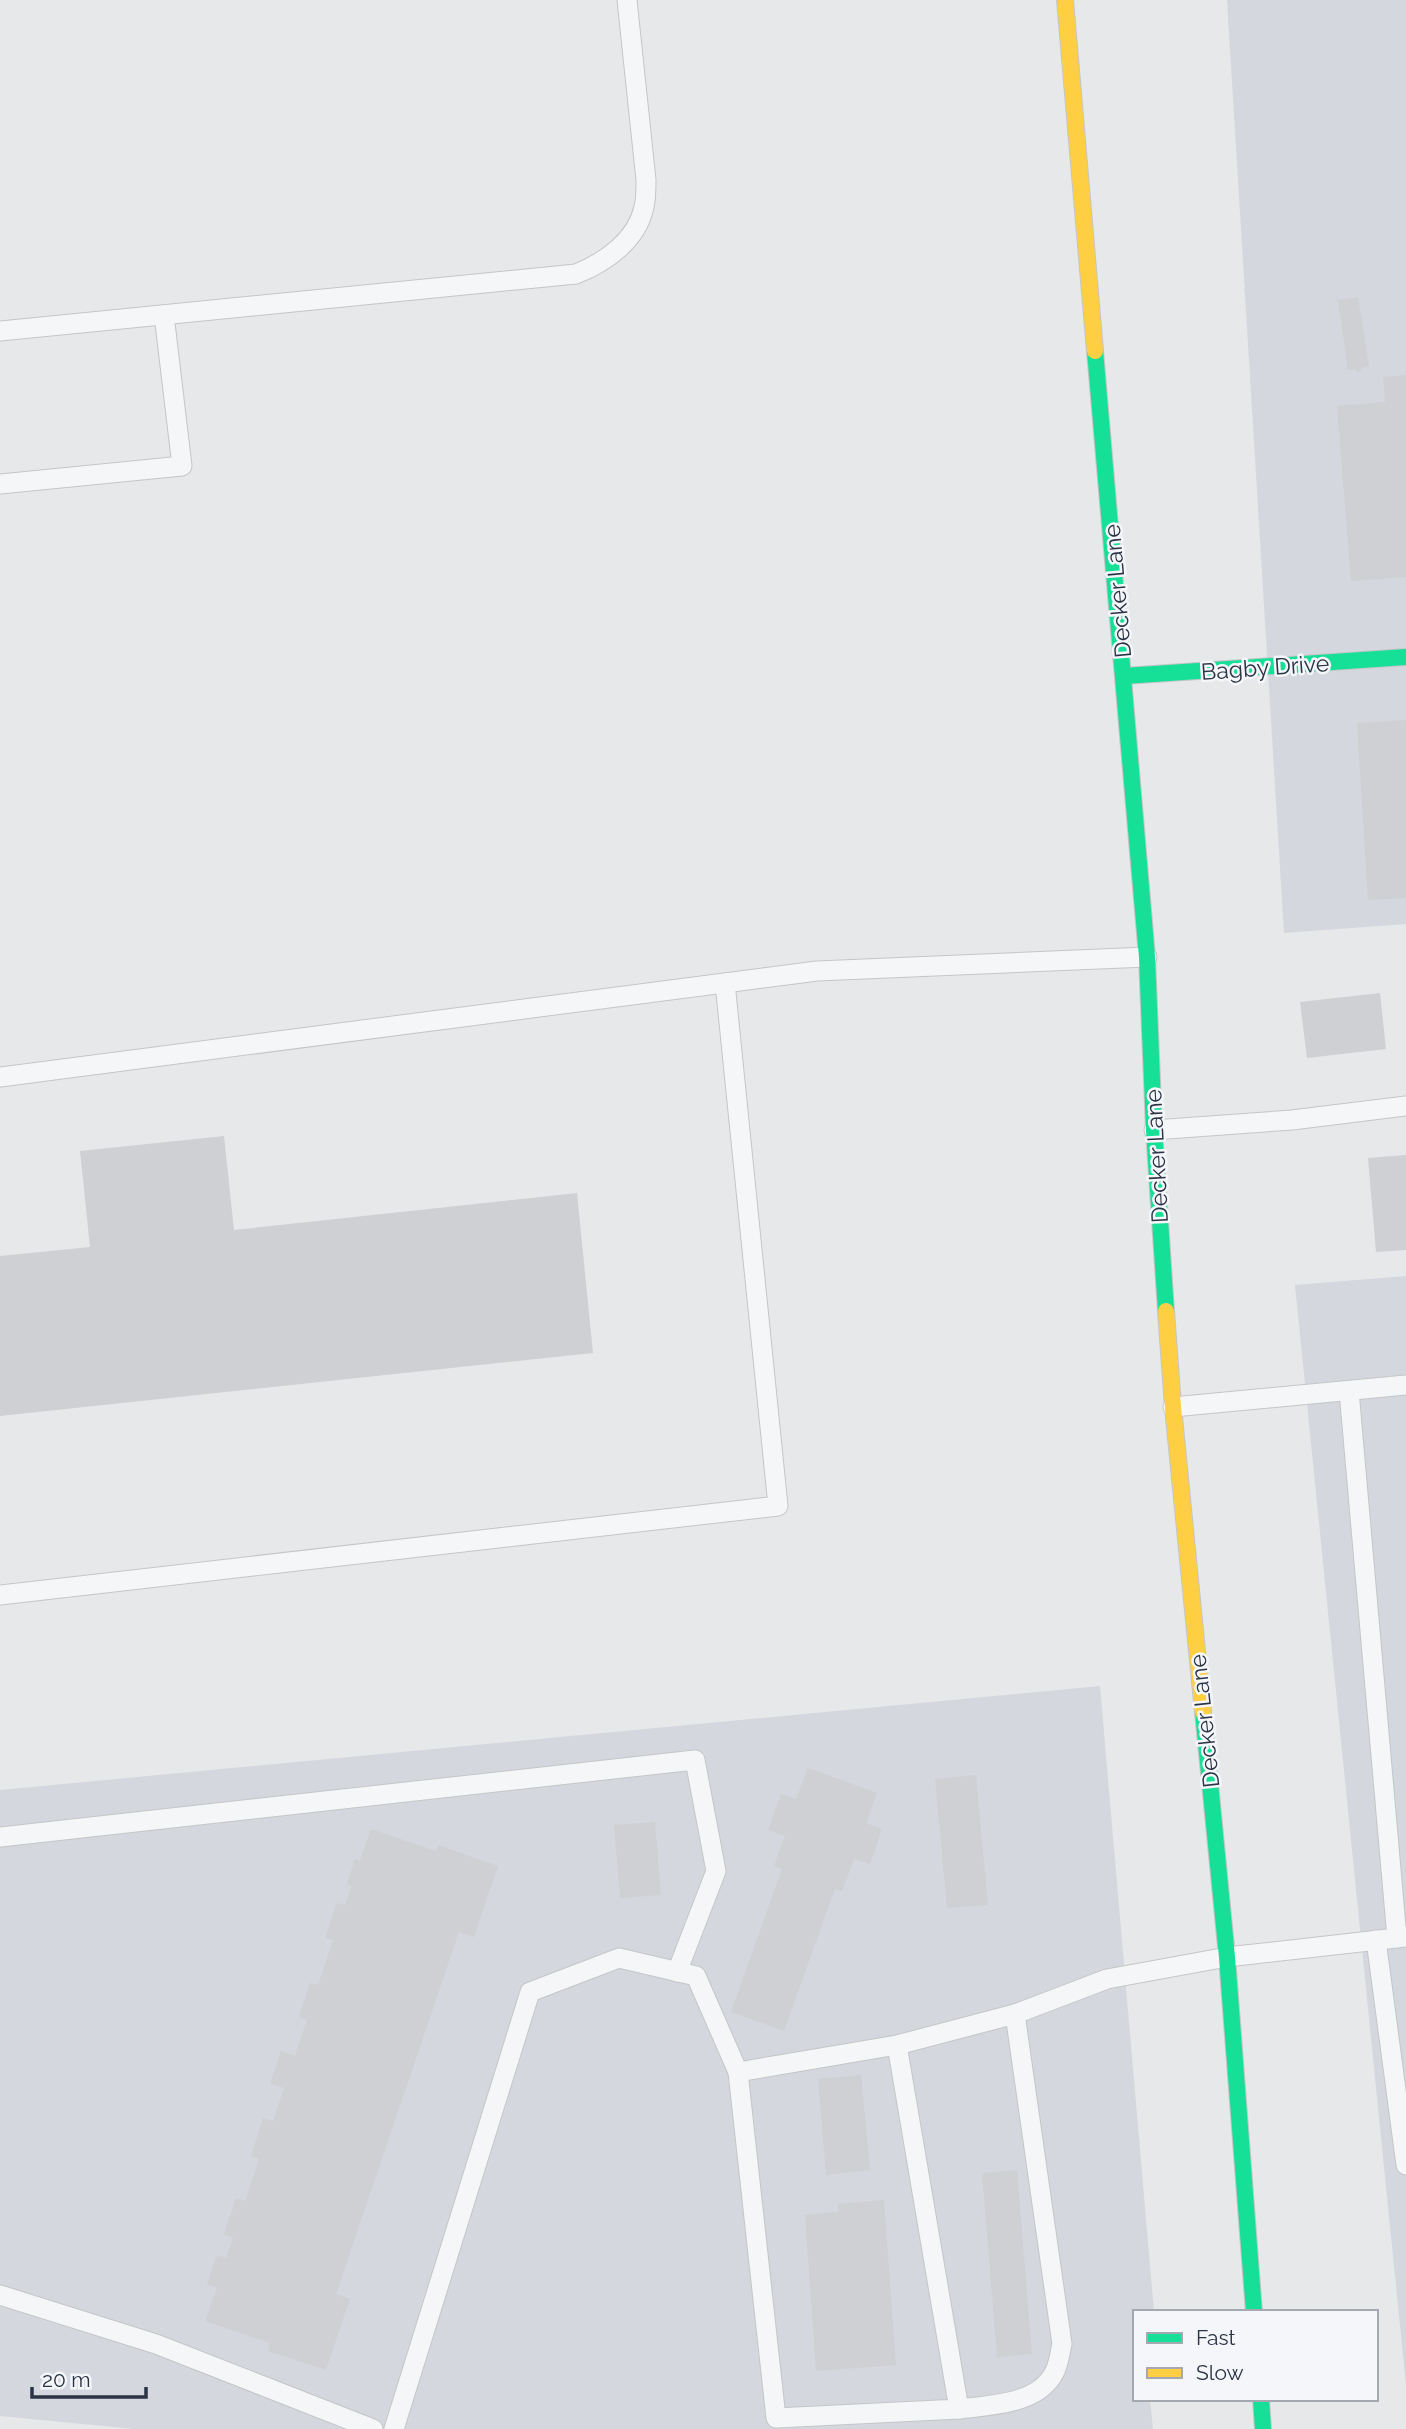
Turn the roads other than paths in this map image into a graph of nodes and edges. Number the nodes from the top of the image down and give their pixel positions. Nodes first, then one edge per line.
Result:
1 (627, 0) edge
2 (1065, 0) edge
3 (164, 315) junction
4 (0, 331) edge
5 (0, 484) edge
6 (1406, 657) edge
7 (1124, 676) junction
8 (1147, 957) junction
9 (725, 983) junction
10 (0, 1077) edge
11 (1406, 1106) edge
12 (1154, 1130) junction
13 (1406, 1385) edge
14 (1349, 1391) junction
15 (1173, 1407) junction
16 (0, 1595) edge
17 (0, 1837) edge
18 (1401, 1938) edge
19 (1376, 1940) junction
20 (1227, 1956) junction
21 (677, 1972) junction
22 (1016, 2014) junction
23 (897, 2045) junction
24 (738, 2073) junction
25 (1406, 2165) edge
26 (0, 2295) edge
27 (1254, 2310) edge
28 (1261, 2401) edge
29 (959, 2409) junction
30 (812, 2423) edge
31 (373, 2429) edge
32 (394, 2429) edge
33 (1263, 2429) edge

1 - 3 lane
2 - 7 main road, Decker Lane
3 - 4 lane
3 - 5 lane
6 - 7 main road, Bagby Drive
7 - 8 main road, Decker Lane
8 - 9 lane
8 - 12 main road, Decker Lane
9 - 10 lane
9 - 16 lane
11 - 12 lane
12 - 15 main road, Decker Lane
13 - 14 lane
14 - 15 lane
14 - 18 lane
15 - 20 main road, Decker Lane
17 - 21 lane
18 - 19 lane
19 - 20 lane
19 - 25 lane
20 - 22 lane
20 - 27 main road, Decker Lane
21 - 24 lane
21 - 32 lane
22 - 23 lane
22 - 29 lane
23 - 24 lane
23 - 29 lane
24 - 30 lane
26 - 31 lane
28 - 33 main road
29 - 30 lane

